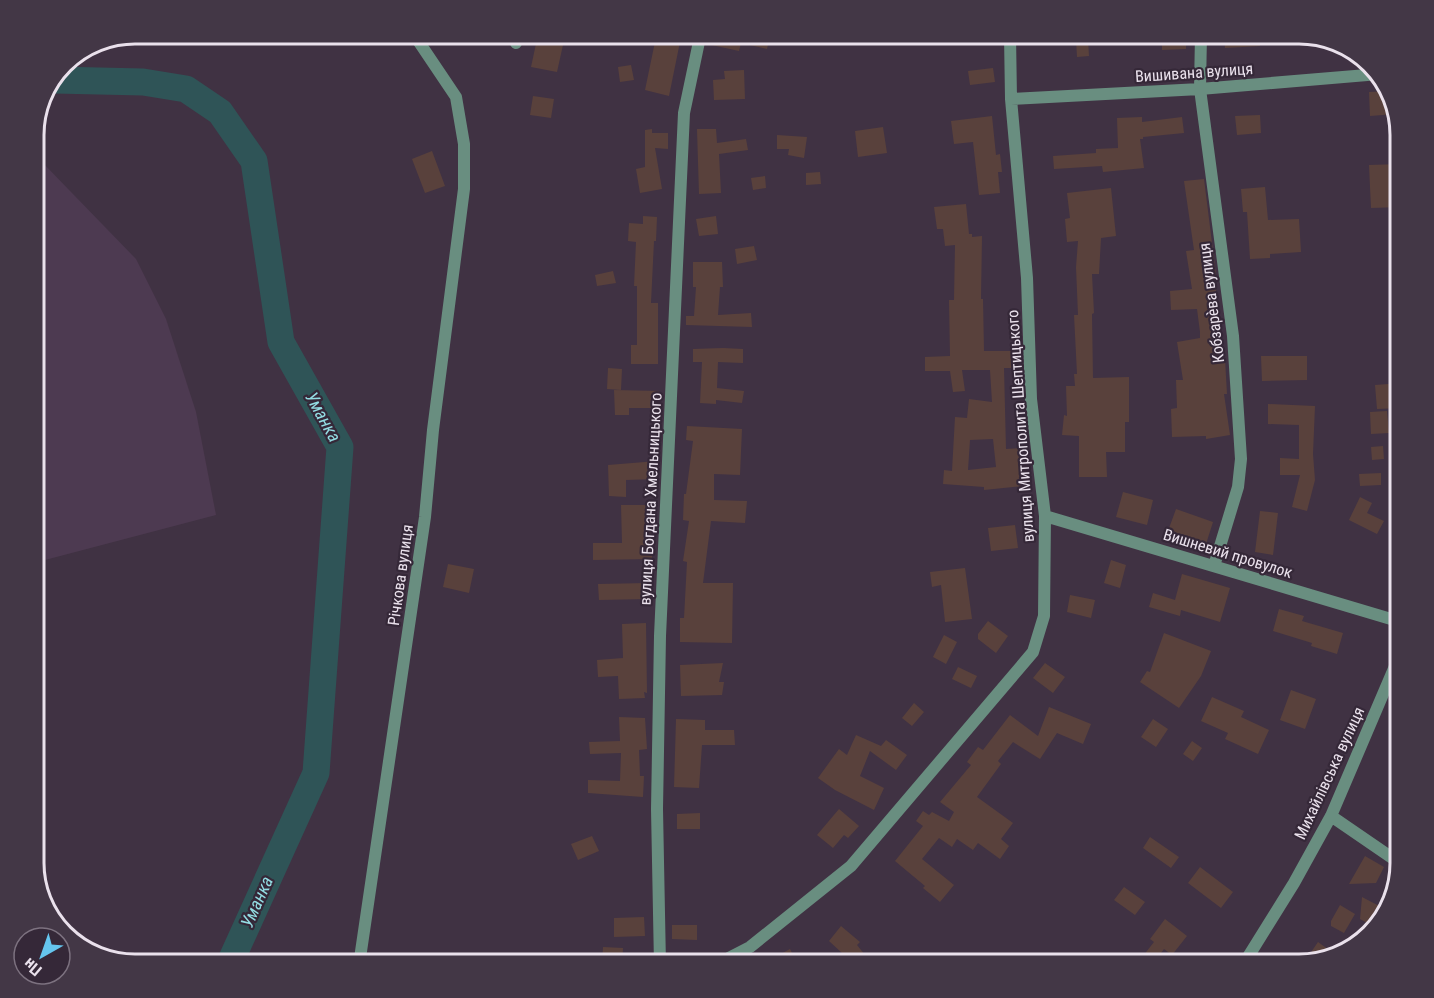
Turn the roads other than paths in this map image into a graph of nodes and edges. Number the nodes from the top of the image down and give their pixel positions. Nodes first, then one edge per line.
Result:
1 (420, 44) edge
2 (699, 44) edge
3 (1010, 44) edge
4 (1201, 44) edge
5 (1368, 75) edge
6 (1200, 89) junction
7 (1011, 99) junction
8 (1045, 516) junction
9 (1214, 566) junction
10 (1390, 619) edge
11 (1390, 678) edge
12 (1331, 816) junction
13 (1390, 856) edge
14 (361, 954) edge
15 (660, 954) edge
16 (735, 954) edge
17 (1250, 954) edge

1 - 14 street, Річкова вулиця
2 - 15 street, вулиця Богдана Хмельницького
3 - 7 street, вулиця Митрополита Шептицького
4 - 6 street, Кобзарèва вулиця
5 - 6 street, Вишивана вулиця
6 - 7 street, Вишивана вулиця
6 - 9 street, Кобзарèва вулиця
7 - 8 street, вулиця Митрополита Шептицького
8 - 9 street, Вишневий провулок
8 - 16 street, вулиця Митрополита Шептицького
9 - 10 street, Вишневий провулок
11 - 12 street, Михайлівська вулиця
12 - 13 street
12 - 17 street, Михайлівська вулиця

